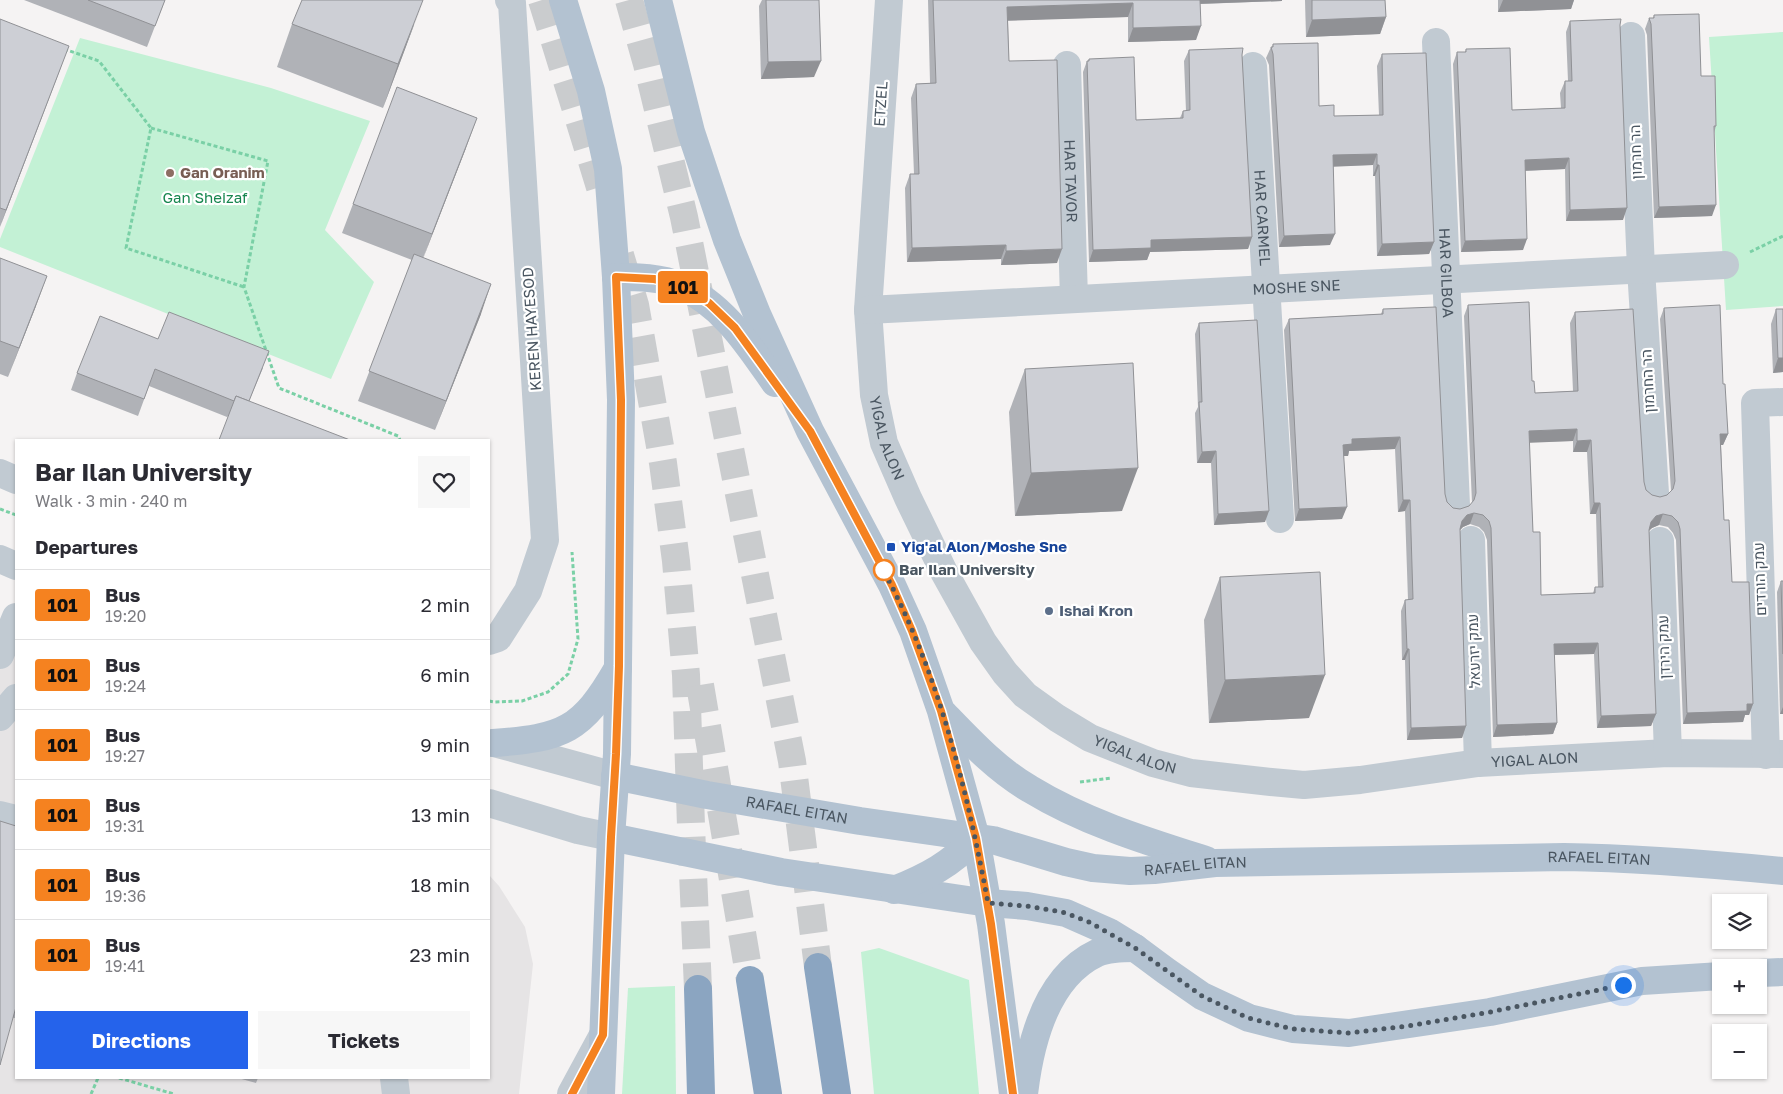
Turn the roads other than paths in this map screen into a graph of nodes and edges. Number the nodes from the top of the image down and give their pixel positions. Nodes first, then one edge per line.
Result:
1 (509, 0) edge
2 (563, 0) edge
3 (658, 0) edge
4 (889, 0) edge
5 (1631, 36) dead end
6 (1436, 42) dead end
7 (1067, 64) dead end
8 (1253, 66) dead end
9 (874, 208) joint
10 (1725, 265) road end
11 (1642, 269) junction
12 (616, 277) junction
13 (1446, 280) junction
14 (1266, 289) junction
15 (1074, 299) junction
16 (868, 310) junction
17 (1783, 402) edge
18 (810, 431) junction
19 (0, 474) edge
20 (15, 480) edge
21 (1655, 493) dead end
22 (1456, 505) dead end
23 (1280, 519) dead end
24 (1471, 540) dead end
25 (1660, 541) dead end
26 (0, 559) edge
27 (15, 566) edge
28 (12, 616) edge
29 (490, 641) edge
30 (0, 655) edge
31 (619, 666) junction
32 (15, 699) edge
33 (941, 711) junction
34 (0, 717) edge
35 (491, 742) edge
36 (1668, 753) junction
37 (1775, 754) edge
38 (1478, 763) junction
39 (615, 776) junction
40 (490, 803) edge
41 (0, 815) edge
42 (15, 819) edge
43 (611, 837) junction
44 (976, 838) junction
45 (1215, 863) junction
46 (1783, 871) edge
47 (894, 890) junction
48 (988, 903) junction
49 (1135, 948) junction
50 (818, 967) tunnel mouth
51 (1783, 972) edge
52 (1767, 973) edge
53 (1712, 977) edge
54 (750, 980) tunnel mouth
55 (698, 989) tunnel mouth
56 (603, 1035) junction
57 (394, 1079) edge
58 (396, 1094) edge
59 (572, 1094) edge
60 (601, 1094) edge
61 (701, 1094) edge
62 (768, 1094) edge
63 (837, 1094) edge
64 (1013, 1094) edge
65 (1024, 1094) edge

1 - 29 street, KEREN HAYESOD
2 - 12 main road
3 - 18 main road
4 - 9 street, ETZEL
5 - 11 street, הר חרמון
6 - 13 street, HAR GILBOA
7 - 15 street, HAR TAVOR
8 - 14 street, HAR CARMEL
9 - 16 street, YIGAL ALON
10 - 11 street, MOSHE SNE
11 - 13 street, MOSHE SNE
11 - 21 street, הר החרמון
12 - 18 main road
12 - 31 main road
13 - 14 street, MOSHE SNE
13 - 22 street, HAR GILBOA
14 - 15 street, MOSHE SNE
14 - 23 street, HAR CARMEL
15 - 16 street, MOSHE SNE
16 - 38 street, YIGAL ALON
17 - 37 street, עמק הורדים
18 - 33 main road
19 - 20 street
24 - 38 street, עמק יזרעאל
25 - 36 street, עמק הירדן
26 - 27 street
28 - 30 street
31 - 35 main road
31 - 39 main road
32 - 34 street
33 - 44 main road
33 - 45 main road
35 - 39 street
36 - 37 street, YIGAL ALON
36 - 38 street, YIGAL ALON
39 - 43 main road
39 - 44 main road, RAFAEL EITAN
40 - 43 street
41 - 42 street
43 - 47 main road
43 - 56 main road
44 - 45 main road, RAFAEL EITAN
44 - 47 main road
44 - 48 main road
45 - 46 main road, RAFAEL EITAN
47 - 48 main road
48 - 49 main road
48 - 64 main road
49 - 53 main road
49 - 65 main road
50 - 63 highway
51 - 52 main road
54 - 62 highway
55 - 61 highway
56 - 59 street
56 - 60 main road
57 - 58 street

